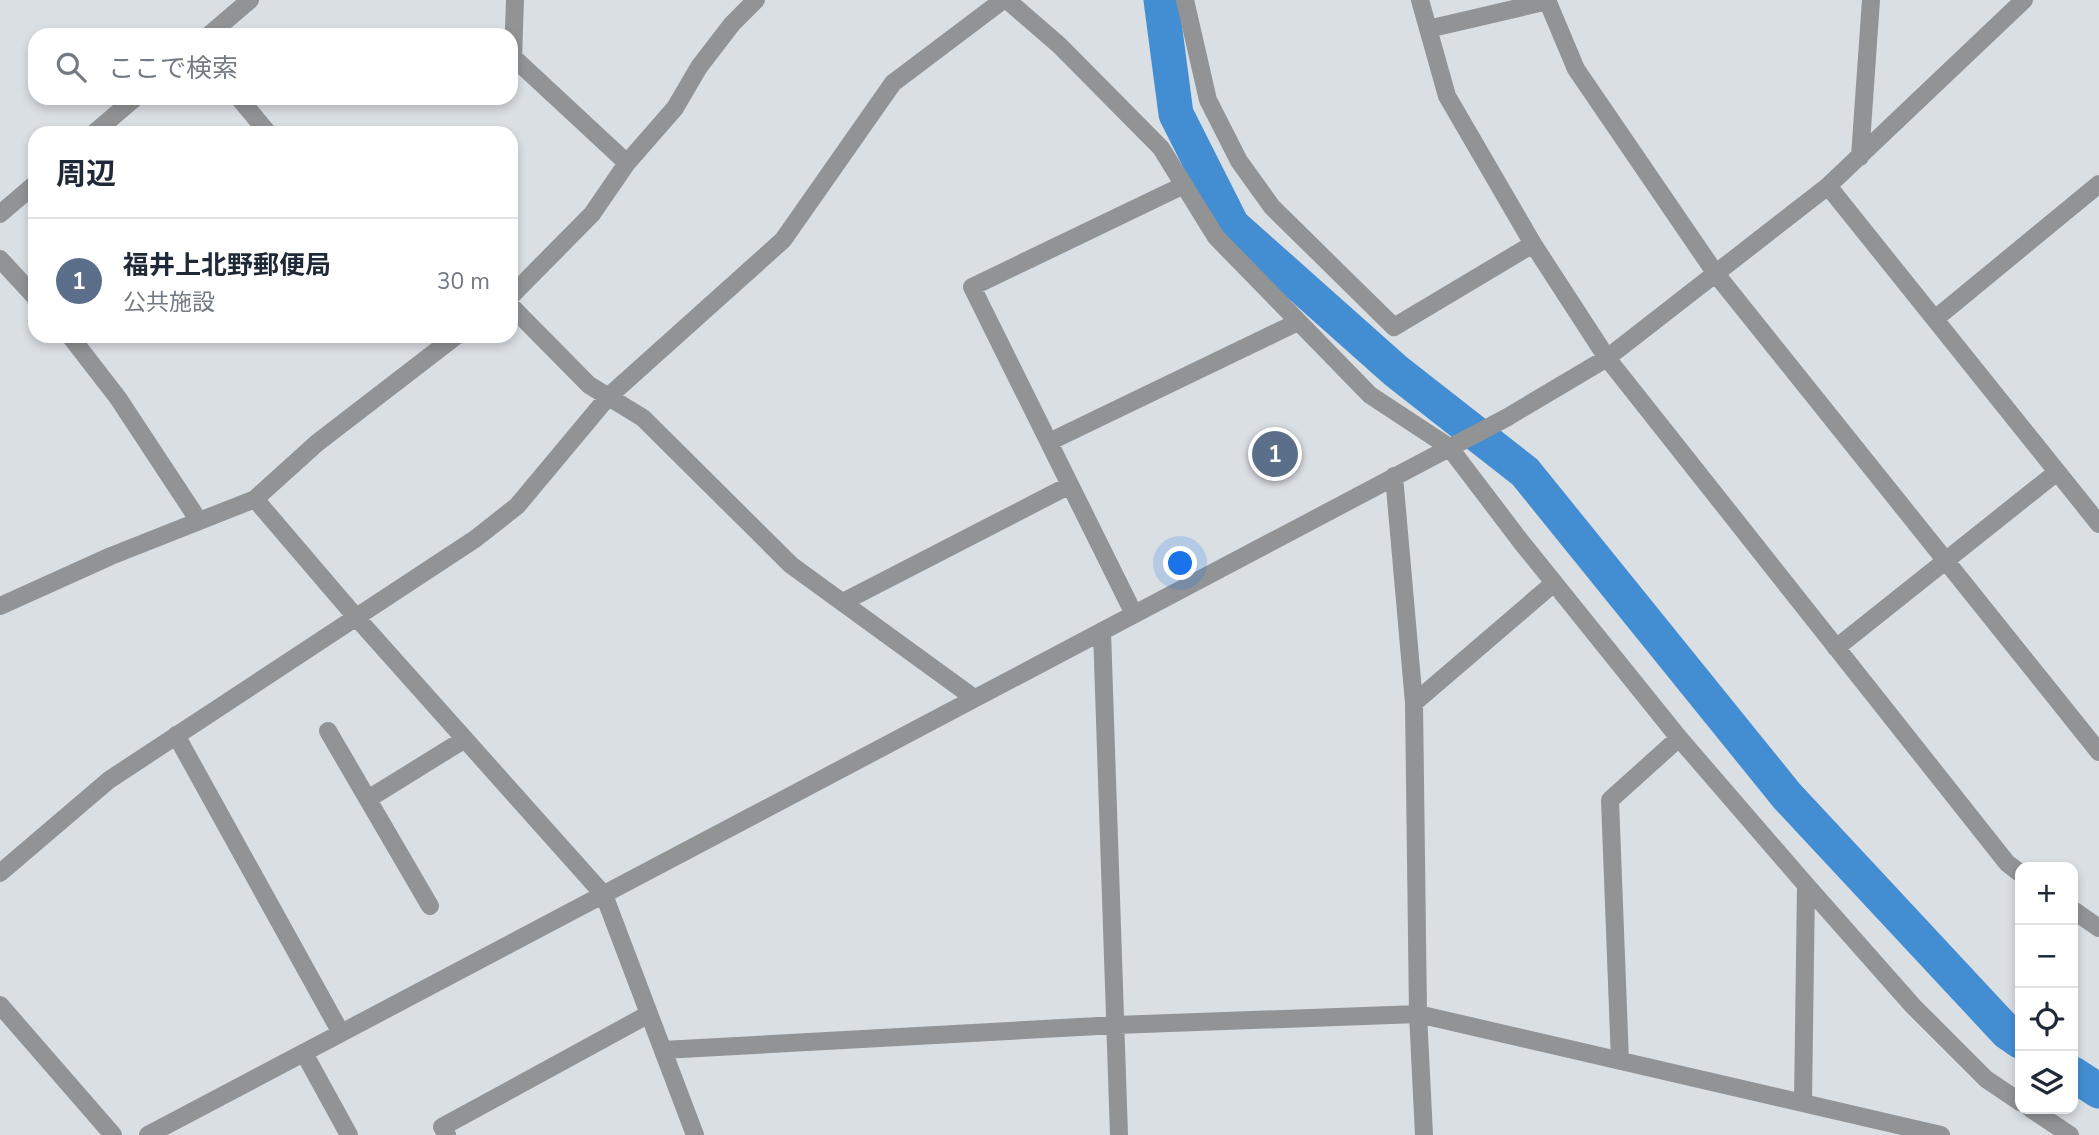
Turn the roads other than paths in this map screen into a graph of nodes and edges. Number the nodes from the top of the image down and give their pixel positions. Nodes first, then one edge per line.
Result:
1 (250, 0) edge
2 (515, 0) edge
3 (756, 0) edge
4 (1005, 0) edge
5 (1185, 0) edge
6 (1420, 0) edge
7 (1871, 0) edge
8 (2024, 0) edge
9 (1547, 1) edge
10 (217, 28) edge
11 (514, 28) edge
12 (1429, 29) junction
13 (518, 62) edge
14 (127, 105) edge
15 (245, 105) edge
16 (102, 126) edge
17 (262, 126) edge
18 (1860, 157) junction
19 (627, 163) junction
20 (1184, 184) junction
21 (2099, 184) edge
22 (1828, 186) junction
23 (28, 190) edge
24 (0, 214) edge
25 (1533, 244) junction
26 (0, 259) edge
27 (1716, 274) junction
28 (28, 289) edge
29 (518, 289) edge
30 (518, 313) edge
31 (1935, 319) junction
32 (1298, 322) junction
33 (75, 343) edge
34 (429, 343) edge
35 (446, 343) edge
36 (435, 350) junction
37 (1607, 358) junction
38 (608, 397) junction
39 (1049, 442) junction
40 (1449, 447) junction
41 (2057, 472) junction
42 (1394, 476) junction
43 (1070, 485) junction
44 (255, 499) junction
45 (199, 521) junction
46 (2099, 524) edge
47 (1946, 561) junction
48 (1554, 583) junction
49 (843, 602) junction
50 (0, 606) edge
51 (1134, 614) junction
52 (355, 616) junction
53 (1102, 631) junction
54 (1836, 648) junction
55 (974, 698) junction
56 (1414, 704) junction
57 (328, 731) dead end
58 (176, 735) junction
59 (1679, 738) junction
60 (465, 739) junction
61 (2099, 752) edge
62 (368, 799) junction
63 (2015, 869) edge
64 (0, 873) edge
65 (1806, 885) junction
66 (604, 895) junction
67 (430, 906) dead end
68 (2078, 912) edge
69 (2096, 919) edge
70 (0, 1005) edge
71 (649, 1014) junction
72 (1418, 1014) junction
73 (1116, 1025) junction
74 (341, 1033) junction
75 (663, 1050) junction
76 (304, 1053) junction
77 (1620, 1060) junction
78 (2015, 1099) edge
79 (1803, 1103) junction
80 (2038, 1114) edge
81 (113, 1135) edge
82 (148, 1135) edge
83 (349, 1135) edge
84 (447, 1135) edge
85 (695, 1135) edge
86 (1119, 1135) edge
87 (1424, 1135) edge
88 (1941, 1135) edge
89 (2070, 1135) edge

1 - 10 street
2 - 11 street
3 - 19 street
4 - 20 street
4 - 38 street
5 - 25 street
6 - 12 street
7 - 18 street
8 - 18 street
9 - 12 street
9 - 27 street
12 - 25 street
13 - 19 street
14 - 16 street
15 - 17 street
18 - 22 street
19 - 29 street
20 - 32 street
20 - 39 street
21 - 31 street
22 - 27 street
22 - 31 street
23 - 24 street
25 - 37 street
26 - 28 street
27 - 37 street
27 - 47 street
30 - 38 street
31 - 41 street
32 - 39 street
32 - 40 street
33 - 45 street
34 - 36 street
35 - 36 street
36 - 44 street
37 - 40 street
37 - 54 street
38 - 49 street
38 - 52 street
39 - 43 street
40 - 42 street
40 - 48 street
41 - 46 street
41 - 47 street
42 - 51 street
42 - 56 street
43 - 49 street
43 - 51 street
44 - 45 street
44 - 52 street
45 - 50 street
47 - 54 street
47 - 61 street
48 - 56 street
48 - 59 street
49 - 55 street
51 - 53 street
52 - 58 street
52 - 60 street
53 - 55 street
53 - 73 street
54 - 63 street
55 - 66 street
56 - 72 street
57 - 62 street
58 - 64 street
58 - 74 street
59 - 65 street
59 - 77 street
60 - 62 street
60 - 66 street
62 - 67 street
65 - 78 street
65 - 79 street
66 - 71 street
66 - 74 street
68 - 69 street
70 - 81 street
71 - 75 street
71 - 84 street
72 - 73 street
72 - 77 street
72 - 87 street
73 - 75 street
73 - 86 street
74 - 76 street
75 - 85 street
76 - 82 street
76 - 83 street
77 - 79 street
79 - 88 street
80 - 89 street

